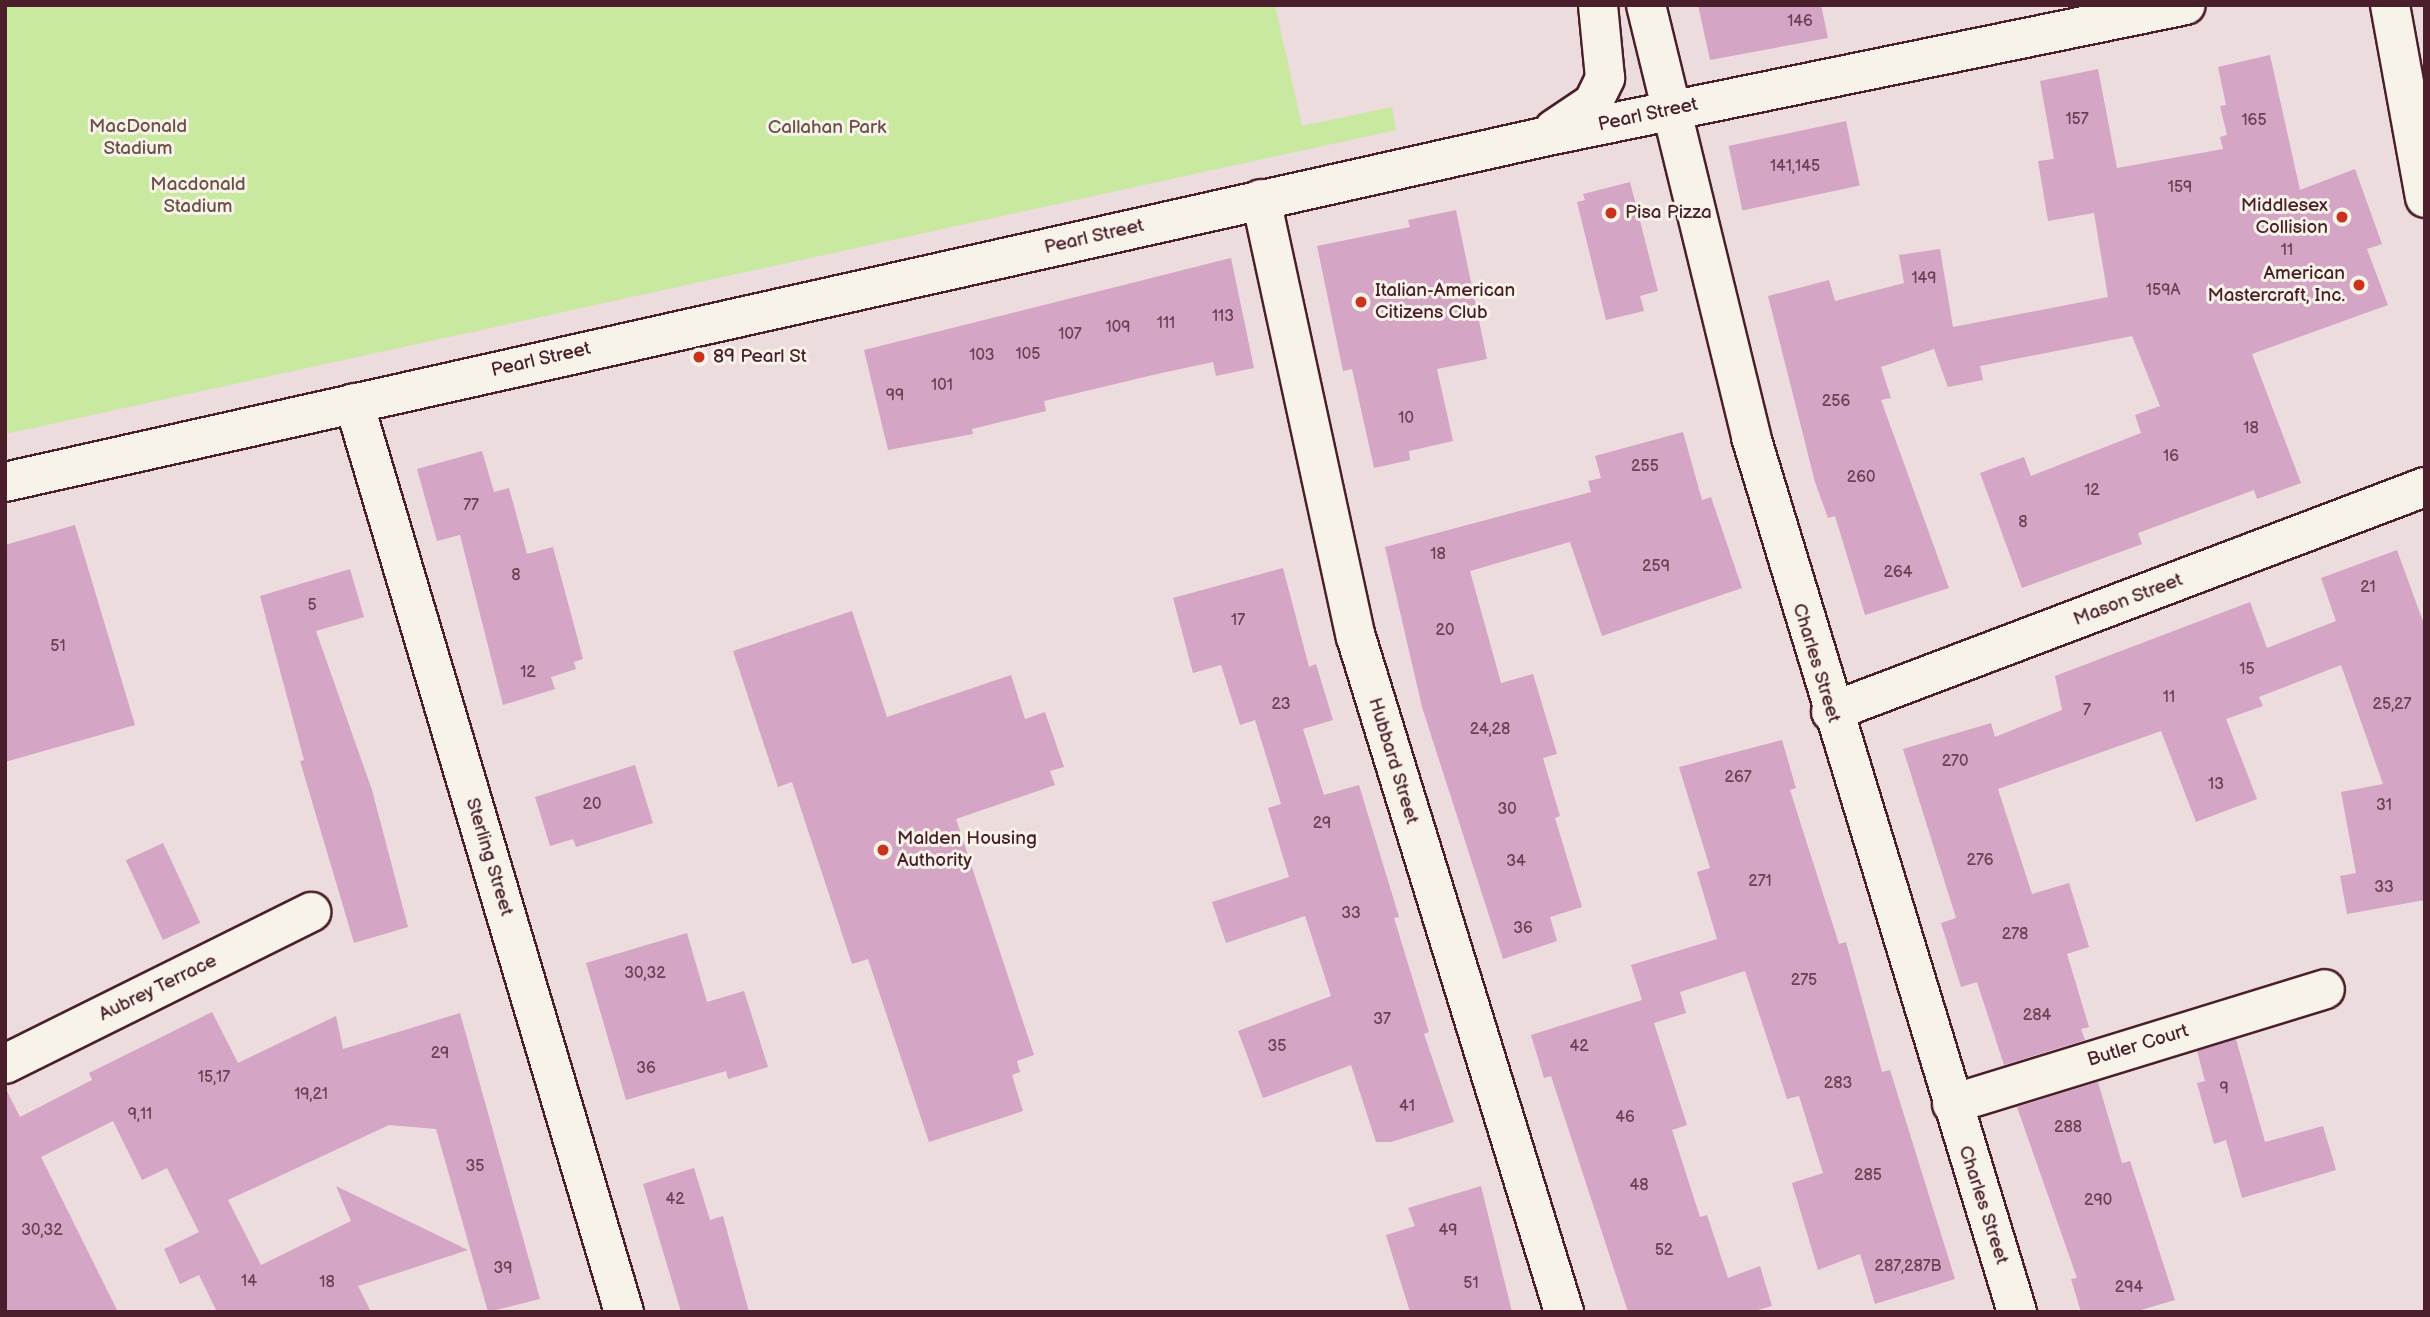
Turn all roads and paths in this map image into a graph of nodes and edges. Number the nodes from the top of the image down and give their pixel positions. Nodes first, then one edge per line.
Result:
1 (1598, 5) edge
2 (1646, 5) edge
3 (2186, 5) edge
4 (2390, 5) edge
5 (1671, 109) junction
6 (1523, 142) junction
7 (2425, 198) edge
8 (1261, 200) junction
9 (354, 402) junction
10 (5, 482) edge
11 (2425, 487) edge
12 (1831, 712) junction
13 (311, 912) dead end
14 (2325, 989) dead end
15 (5, 1064) edge
16 (1952, 1104) junction
17 (624, 1312) edge
18 (1563, 1312) edge
19 (2017, 1312) edge

1 - 6 street
2 - 5 street, Charles Street
3 - 5 street, Pearl Street
4 - 7 street
5 - 6 street, Pearl Street
5 - 12 street, Charles Street
6 - 8 street, Pearl Street
8 - 9 street, Pearl Street
8 - 18 street, Hubbard Street
9 - 10 street, Pearl Street
9 - 17 street, Sterling Street
11 - 12 street, Mason Street
12 - 16 street, Charles Street
13 - 15 street, Aubrey Terrace
14 - 16 street, Butler Court
16 - 19 street, Charles Street

